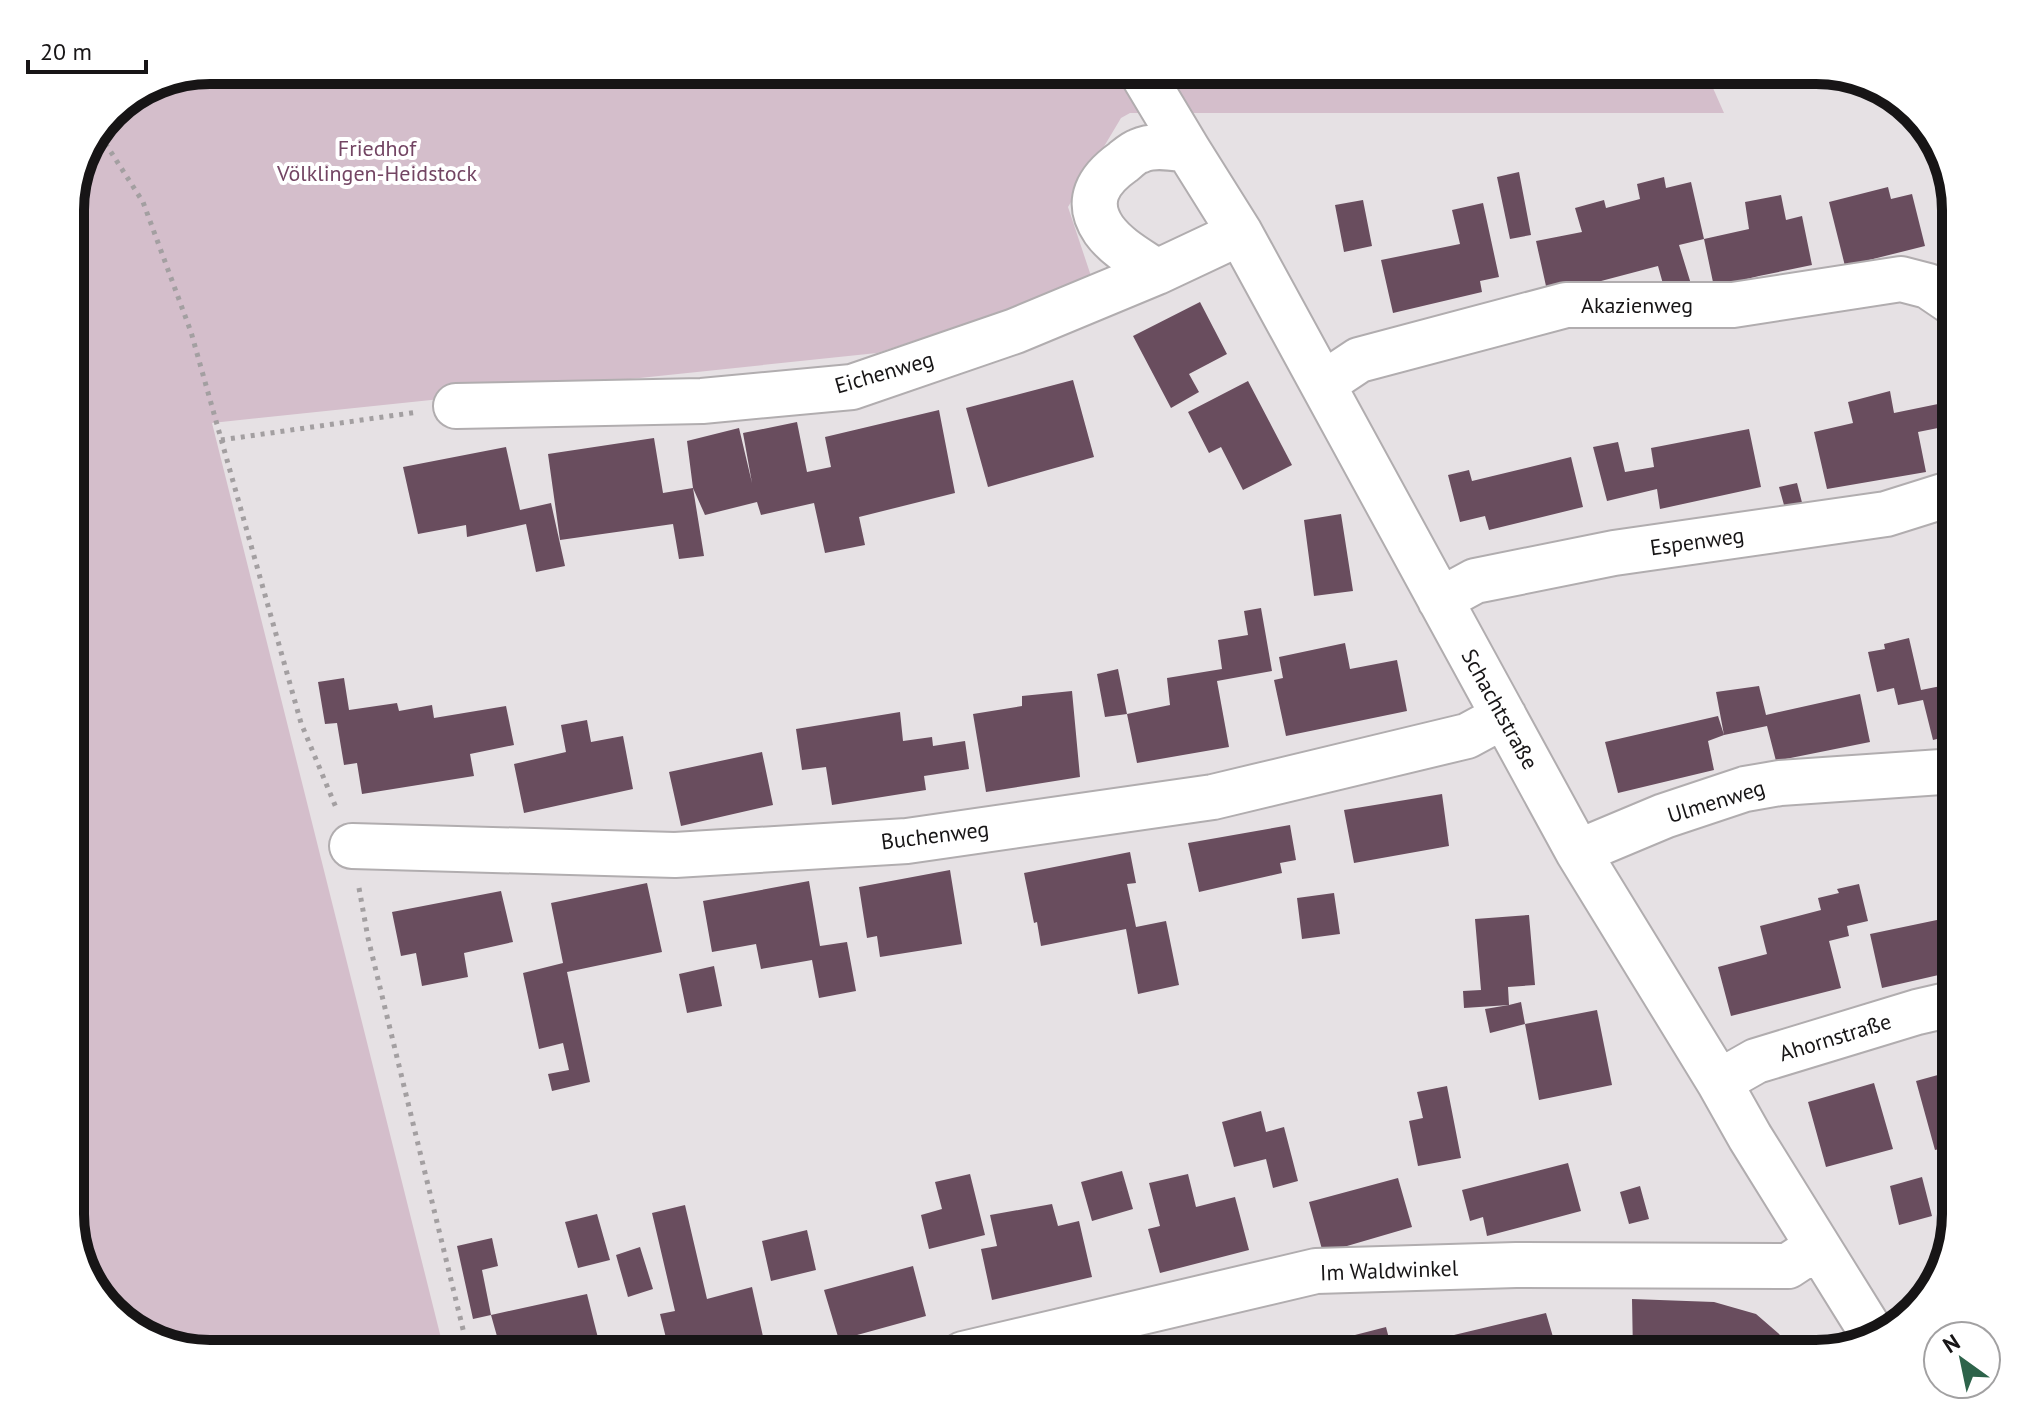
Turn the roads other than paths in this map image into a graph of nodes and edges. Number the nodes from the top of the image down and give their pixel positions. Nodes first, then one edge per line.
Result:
1 (1148, 84) edge
2 (1188, 150) junction
3 (1240, 233) junction
4 (1157, 272) junction
5 (1942, 296) edge
6 (1323, 384) junction
7 (456, 406) road end
8 (1942, 496) edge
9 (1440, 600) junction
10 (1504, 716) junction
11 (1942, 772) edge
12 (352, 846) road end
13 (1578, 852) junction
14 (1942, 1006) edge
15 (1719, 1082) junction
16 (1817, 1247) junction
17 (1869, 1328) edge
18 (1023, 1340) edge

1 - 2 street, Schachtstraße
2 - 3 street, Schachtstraße
2 - 4 street
3 - 4 street, Eichenweg
3 - 6 street, Schachtstraße
4 - 7 street, Eichenweg
5 - 6 street, Akazienweg
6 - 9 street, Schachtstraße
8 - 9 street, Espenweg
9 - 10 street, Schachtstraße
10 - 12 street, Buchenweg
10 - 13 street, Schachtstraße
11 - 13 street, Ulmenweg
13 - 15 street, Schachtstraße
14 - 15 street, Ahornstraße
15 - 16 street, Schachtstraße
16 - 17 street, Schachtstraße
16 - 18 street, Im Waldwinkel

